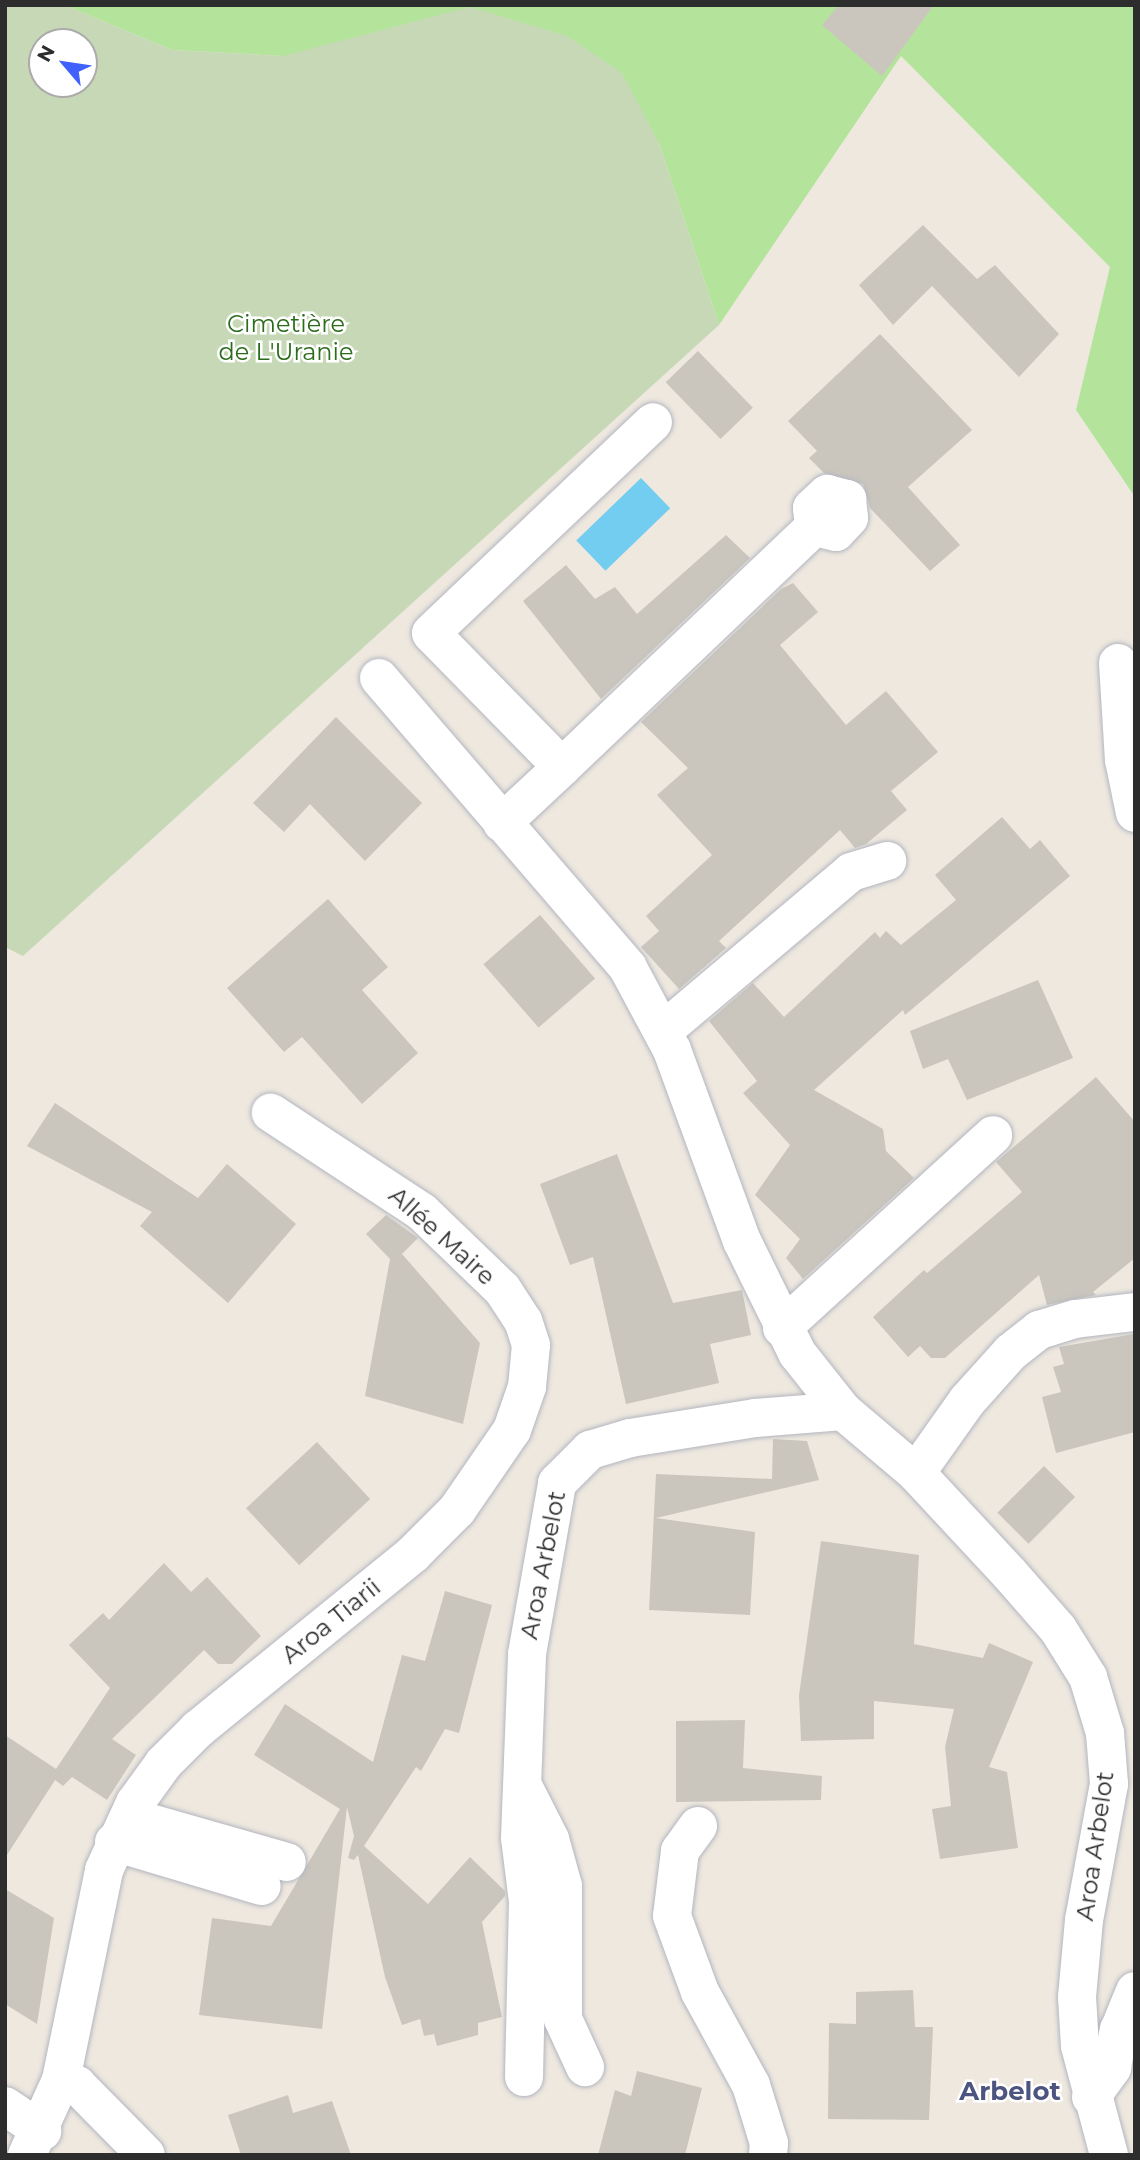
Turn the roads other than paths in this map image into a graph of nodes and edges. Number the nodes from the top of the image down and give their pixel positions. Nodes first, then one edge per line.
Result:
1 (653, 422) dead end
2 (814, 527) dead end
3 (1118, 663) dead end
4 (379, 678) dead end
5 (562, 767) junction
6 (491, 810) junction
7 (1135, 813) edge
8 (887, 861) dead end
9 (663, 1031) junction
10 (271, 1113) dead end
11 (993, 1135) dead end
12 (1135, 1312) edge
13 (782, 1328) junction
14 (843, 1411) junction
15 (519, 1413) joint
16 (916, 1473) junction
17 (522, 1783) junction
18 (698, 1826) dead end
19 (121, 1829) junction
20 (275, 1874) dead end
21 (1135, 1991) edge
22 (585, 2067) dead end
23 (524, 2077) dead end
24 (61, 2080) junction
25 (1091, 2097) junction
26 (5, 2106) edge
27 (34, 2143) edge
28 (146, 2155) edge
29 (768, 2155) edge
30 (1109, 2155) edge

1 - 5 street
2 - 5 street
3 - 7 street
4 - 6 street, Aroa Arbelot
5 - 6 street
6 - 9 street, Aroa Arbelot
8 - 9 street
9 - 13 street, Aroa Arbelot
10 - 15 street, Allée Maire
11 - 13 street
12 - 16 street
13 - 14 street, Aroa Arbelot
14 - 16 street, Aroa Arbelot
14 - 17 street, Aroa Arbelot
15 - 19 street, Aroa Tiarii
16 - 25 street, Aroa Arbelot
17 - 22 street
17 - 23 street, Aroa Arbelot
18 - 29 street
19 - 20 street
19 - 24 street, Aroa Tiarii
21 - 25 street
24 - 27 street, Aroa Tiarii
24 - 28 street
25 - 30 street, Aroa Arbelot
26 - 27 street, Aroa Tiarii

